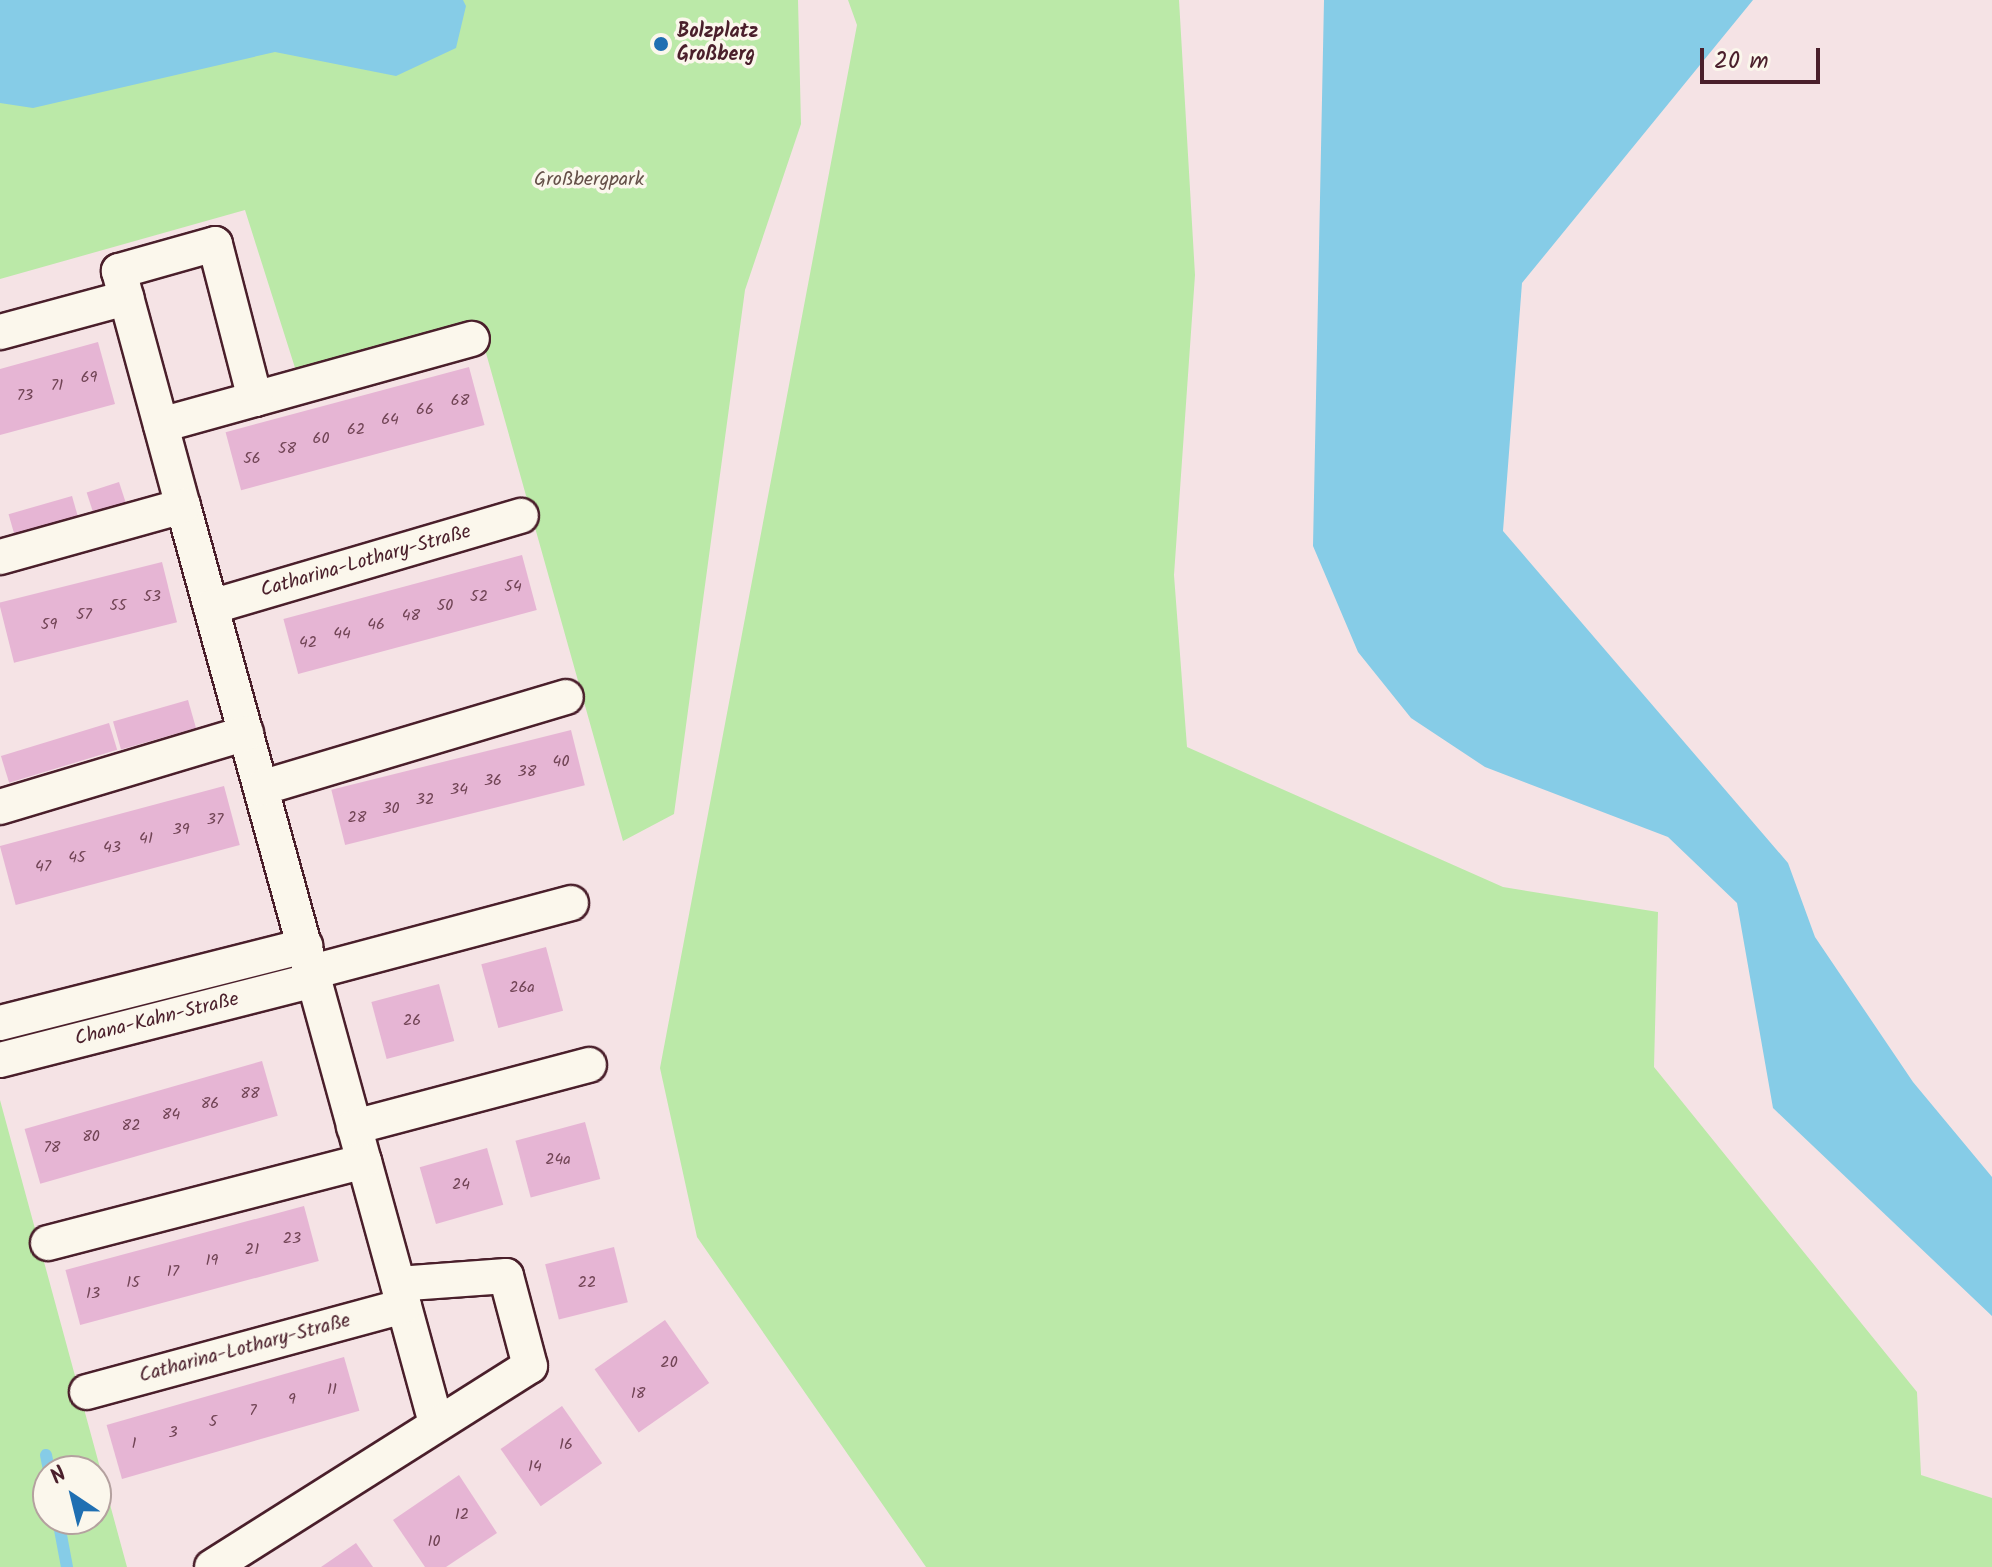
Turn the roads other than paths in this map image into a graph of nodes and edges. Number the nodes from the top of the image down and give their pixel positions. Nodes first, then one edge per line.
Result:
1 (126, 298) junction
2 (0, 332) edge
3 (472, 339) dead end
4 (255, 399) junction
5 (161, 425) junction
6 (183, 506) junction
7 (521, 516) dead end
8 (0, 557) edge
9 (211, 607) junction
10 (566, 697) dead end
11 (246, 733) junction
12 (261, 788) junction
13 (0, 807) edge
14 (571, 903) dead end
15 (310, 966) junction
16 (0, 1023) edge
17 (0, 1060) edge
18 (589, 1065) dead end
19 (354, 1127) junction
20 (364, 1161) junction
21 (48, 1243) dead end
22 (401, 1295) junction
23 (87, 1392) dead end
24 (436, 1423) junction
25 (212, 1567) edge

1 - 2 street
1 - 4 street
1 - 5 street
3 - 4 street
4 - 5 street
5 - 6 street
6 - 8 street
6 - 9 street
7 - 9 street, Catharina-Lothary-Straße
9 - 11 street
10 - 12 street
11 - 12 street
11 - 13 street
12 - 15 street
14 - 15 street
15 - 16 street, Chana-Kahn-Straße
15 - 17 street, Chana-Kahn-Straße
15 - 19 street
18 - 19 street
19 - 20 street
20 - 21 street
20 - 22 street
22 - 23 street, Catharina-Lothary-Straße
22 - 24 street
22 - 24 street, Catharina-Lothary-Straße
24 - 25 street, Catharina-Lothary-Straße

